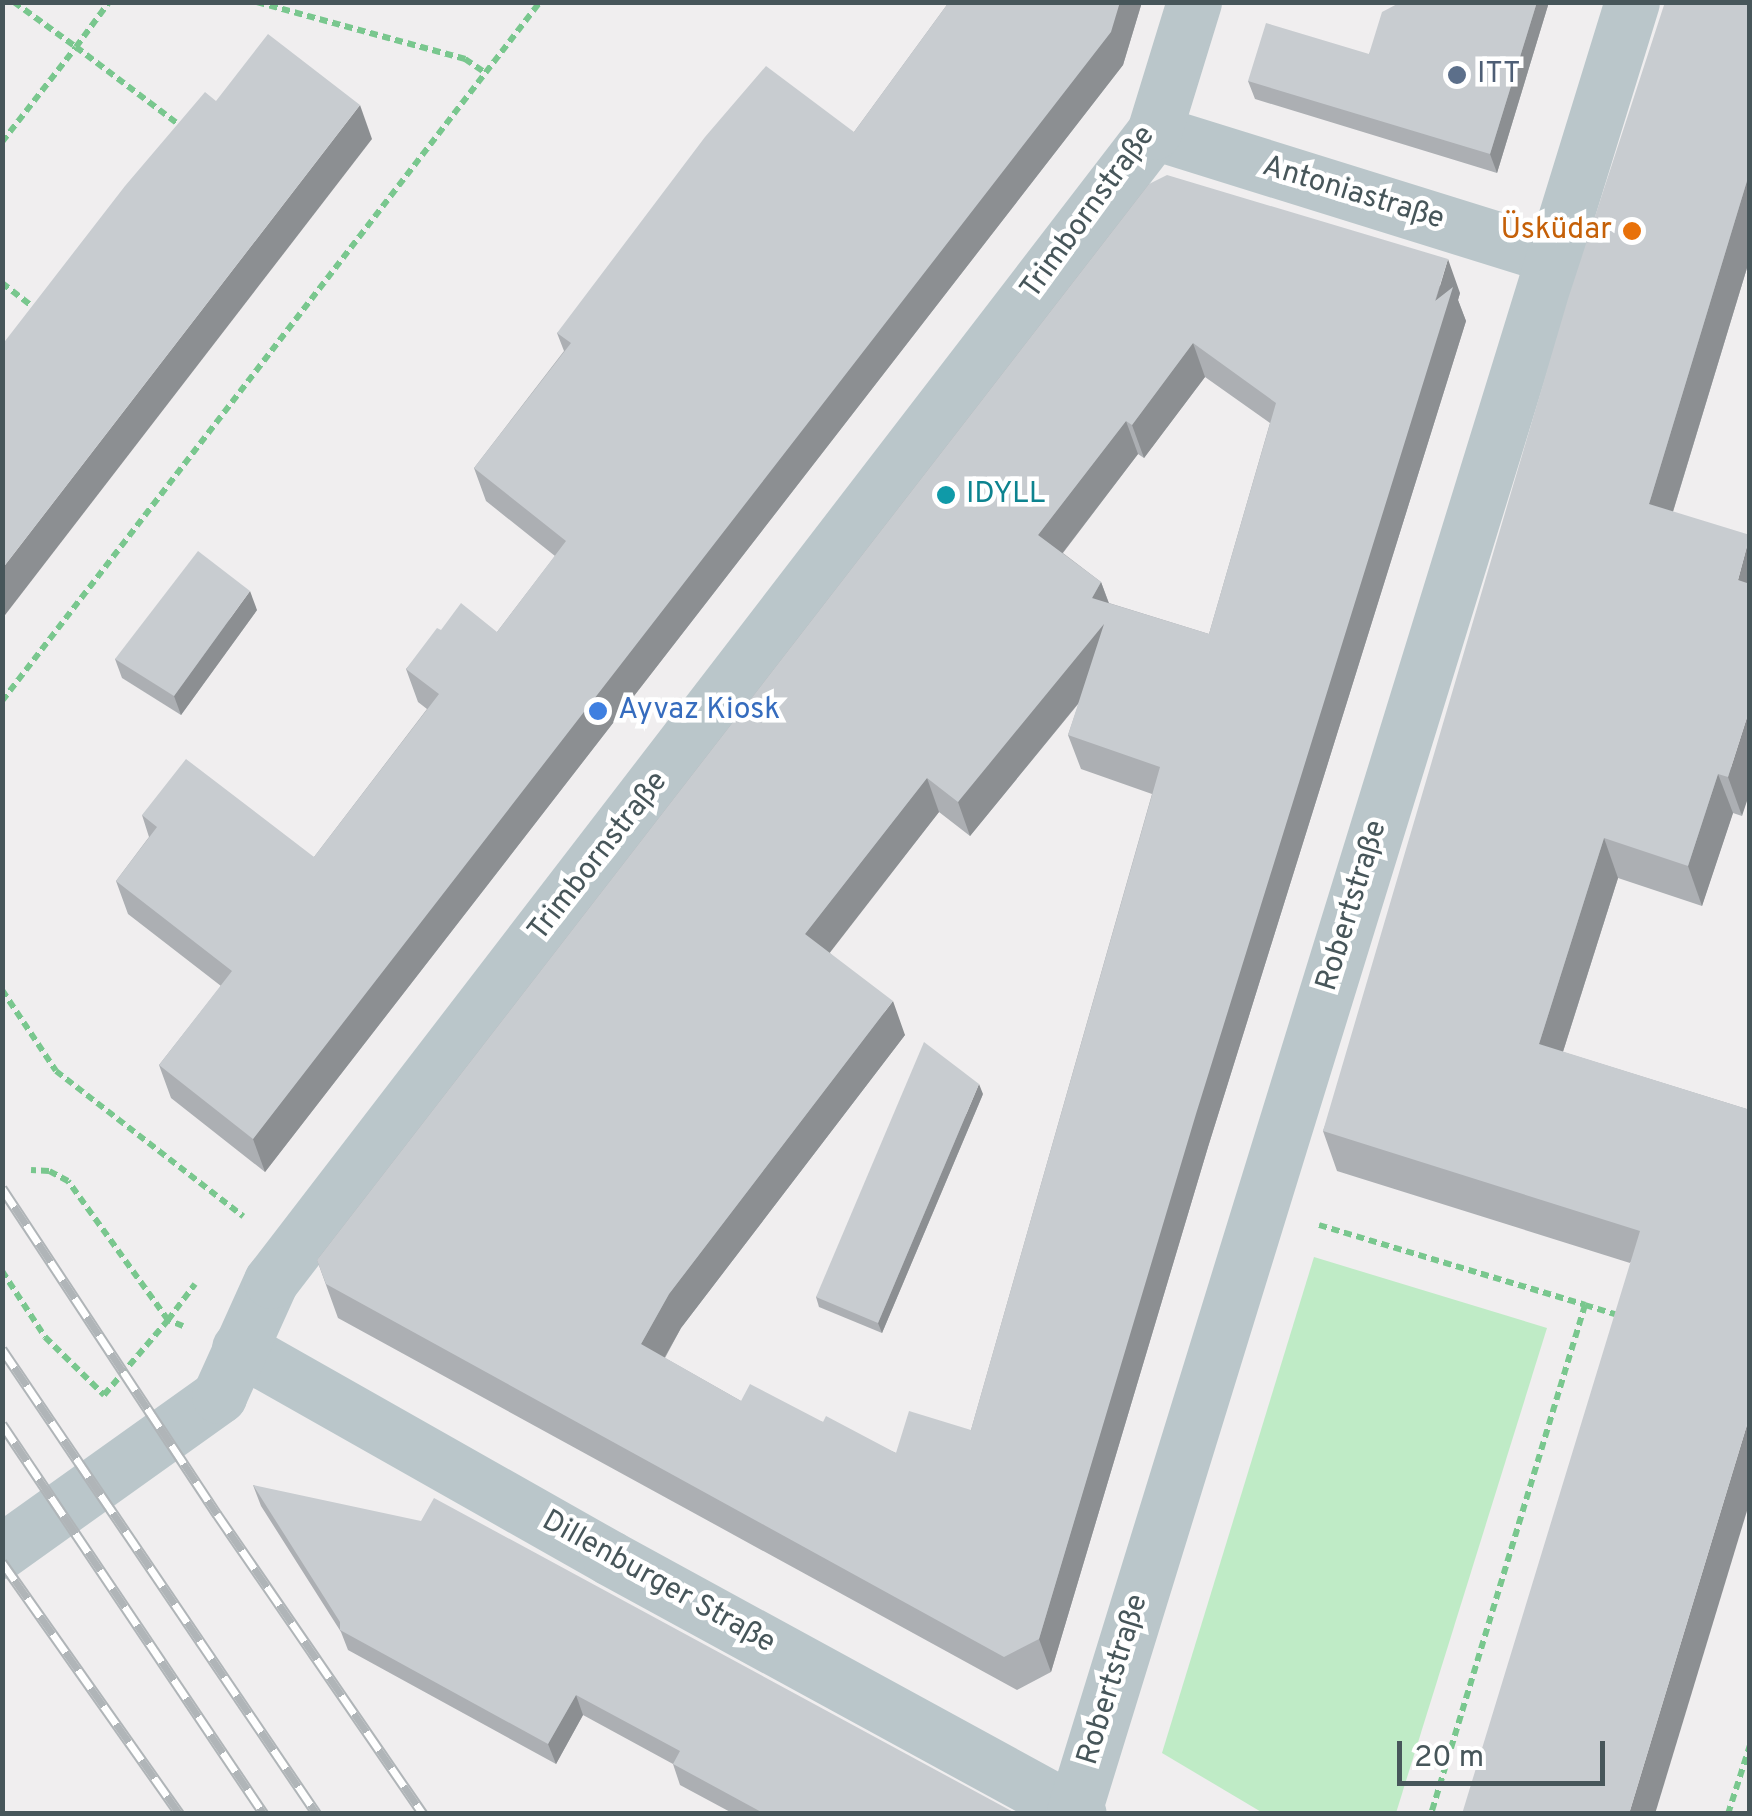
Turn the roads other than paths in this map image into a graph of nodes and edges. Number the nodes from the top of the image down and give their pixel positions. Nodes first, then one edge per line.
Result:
1 (1194, 2) edge
2 (1632, 2) edge
3 (1154, 132) junction
4 (1553, 256) junction
5 (239, 1348) junction
6 (2, 1551) edge
7 (1077, 1812) edge

1 - 3 street, Trimbornstraße
2 - 4 street, Robertstraße
3 - 4 street, Antoniastraße
3 - 5 street, Trimbornstraße
4 - 7 street, Robertstraße
5 - 6 street, Trimbornstraße
5 - 7 street, Dillenburger Straße

